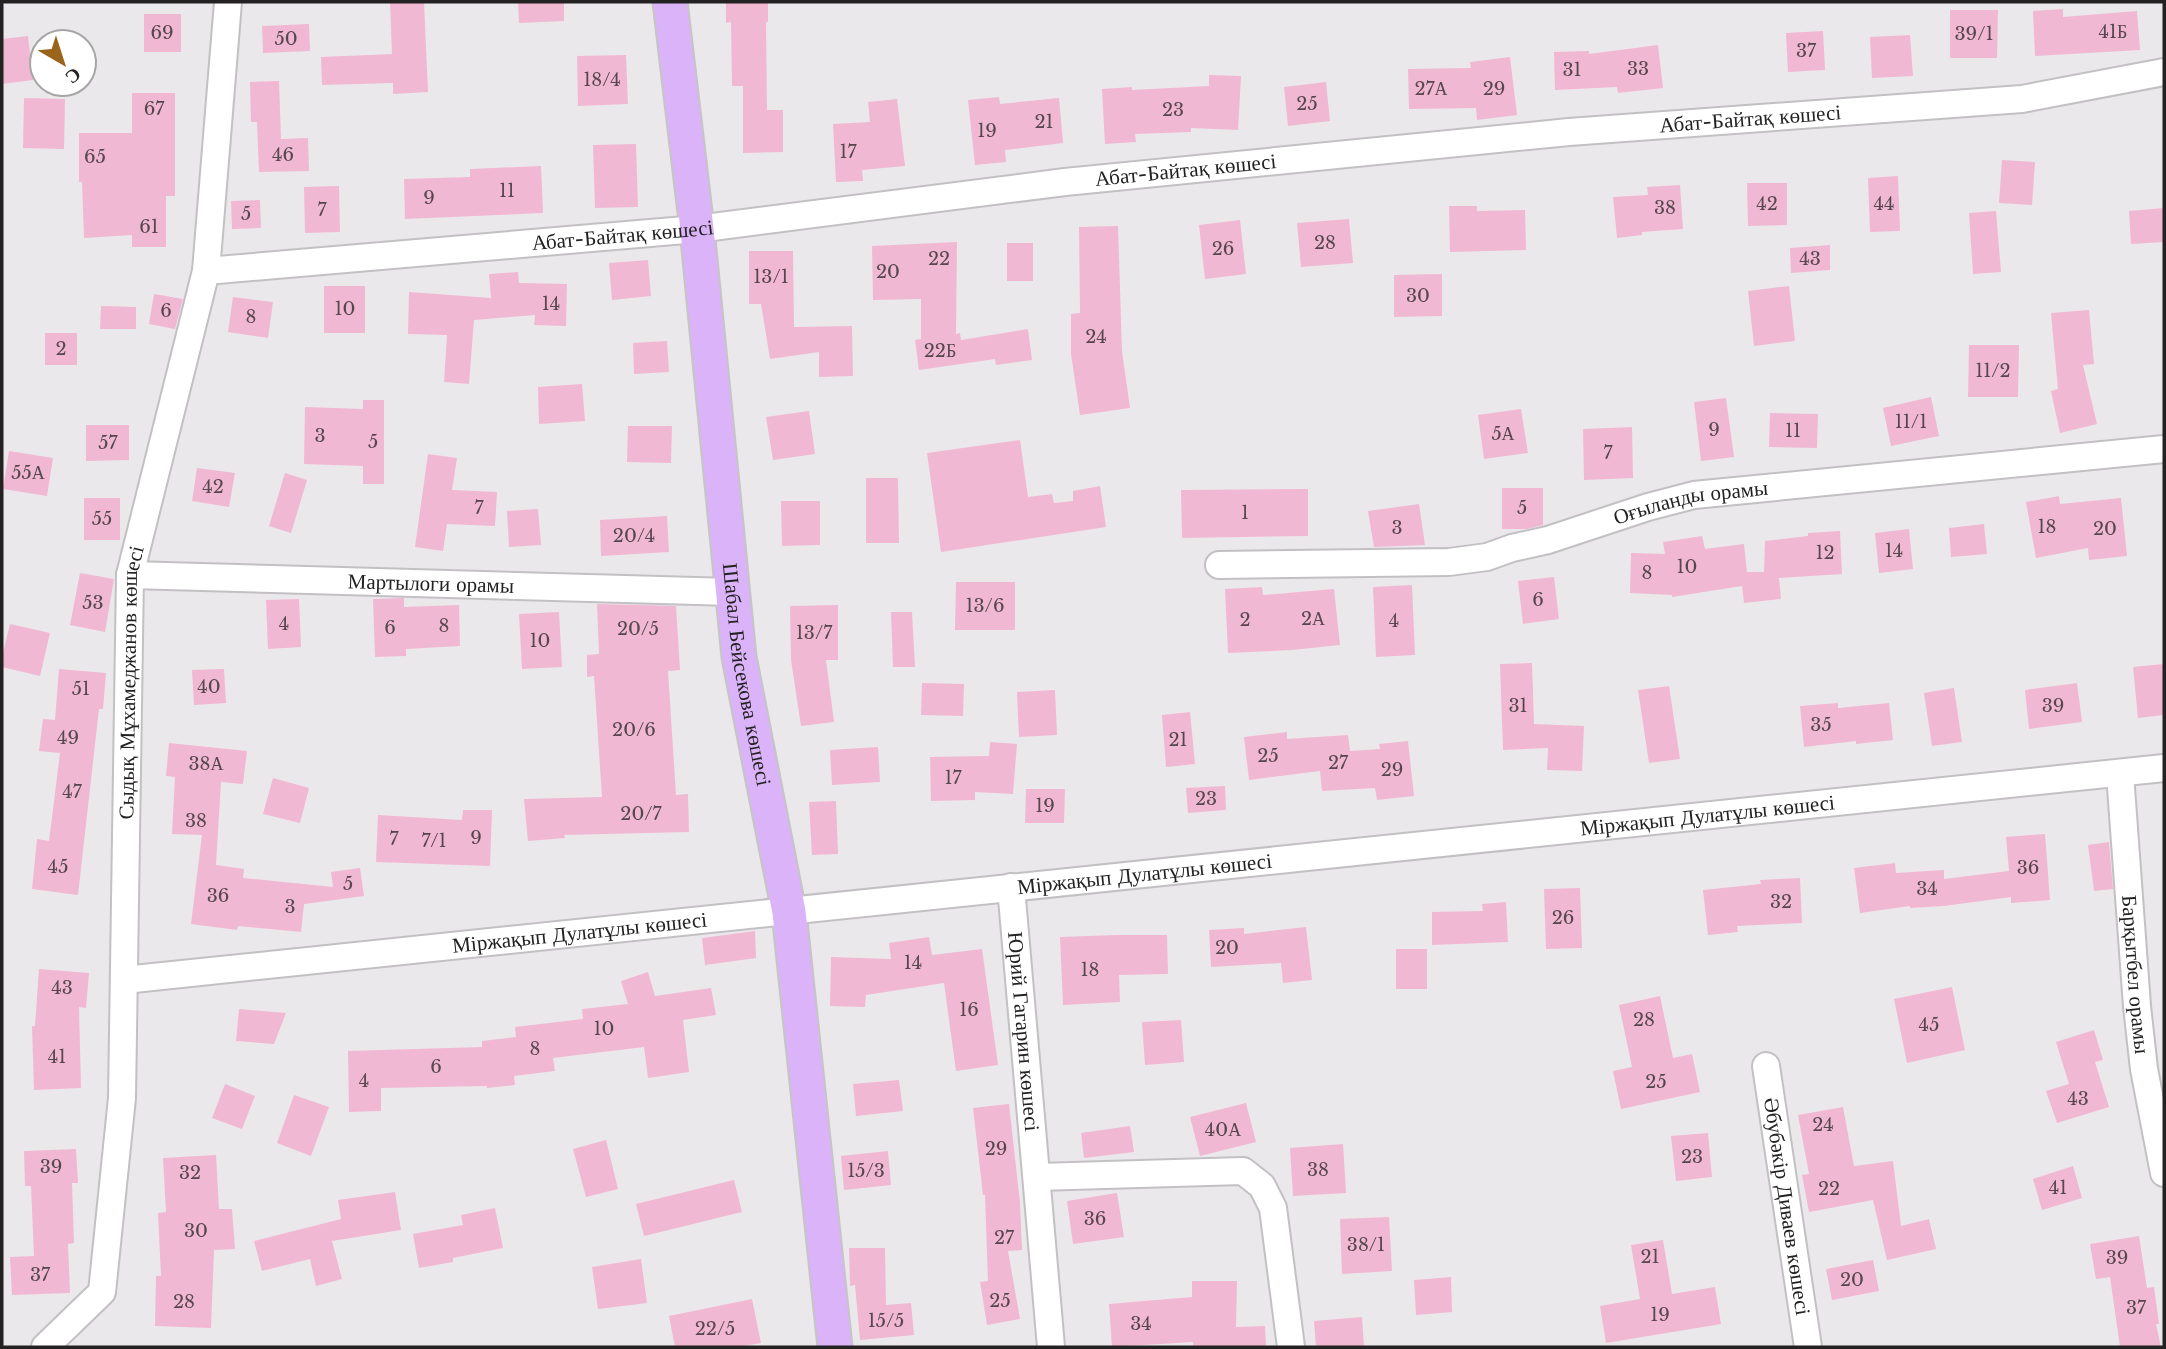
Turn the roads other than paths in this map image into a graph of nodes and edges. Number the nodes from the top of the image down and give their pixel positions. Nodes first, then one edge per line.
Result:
1 (228, 2) edge
2 (670, 2) edge
3 (2164, 72) edge
4 (697, 229) junction
5 (206, 271) junction
6 (2164, 449) edge
7 (1219, 565) dead end
8 (130, 575) junction
9 (732, 592) junction
10 (2164, 768) edge
11 (2120, 774) junction
12 (1011, 887) junction
13 (789, 912) junction
14 (124, 980) junction
15 (1766, 1066) dead end
16 (2164, 1173) edge
17 (1037, 1177) junction
18 (45, 1347) edge
19 (835, 1347) edge
20 (1051, 1347) edge
21 (1291, 1347) edge
22 (1808, 1347) edge

1 - 5 street, Сыдық Мұхамеджанов көшесі
2 - 4 main road, Шабал Бейсекова көшесі
3 - 4 street, Абат-Байтақ көшесі
4 - 5 street, Абат-Байтақ көшесі
4 - 9 main road, Шабал Бейсекова көшесі
5 - 8 street, Сыдық Мұхамеджанов көшесі
6 - 7 street, Оғыланды орамы
8 - 9 street, Мартылоги орамы
8 - 14 street, Сыдық Мұхамеджанов көшесі
9 - 13 main road, Шабал Бейсекова көшесі
10 - 11 street, Міржақып Дулатұлы көшесі
11 - 12 street, Міржақып Дулатұлы көшесі
11 - 16 street, Барқытбел орамы
12 - 13 street, Міржақып Дулатұлы көшесі
12 - 17 street, Юрий Гагарин көшесі
13 - 14 street, Міржақып Дулатұлы көшесі
13 - 19 main road, Шабал Бейсекова көшесі
14 - 18 street, Сыдық Мұхамеджанов көшесі
15 - 22 street, Әбубәкір Диваев көшесі
17 - 20 street, Юрий Гагарин көшесі
17 - 21 street

